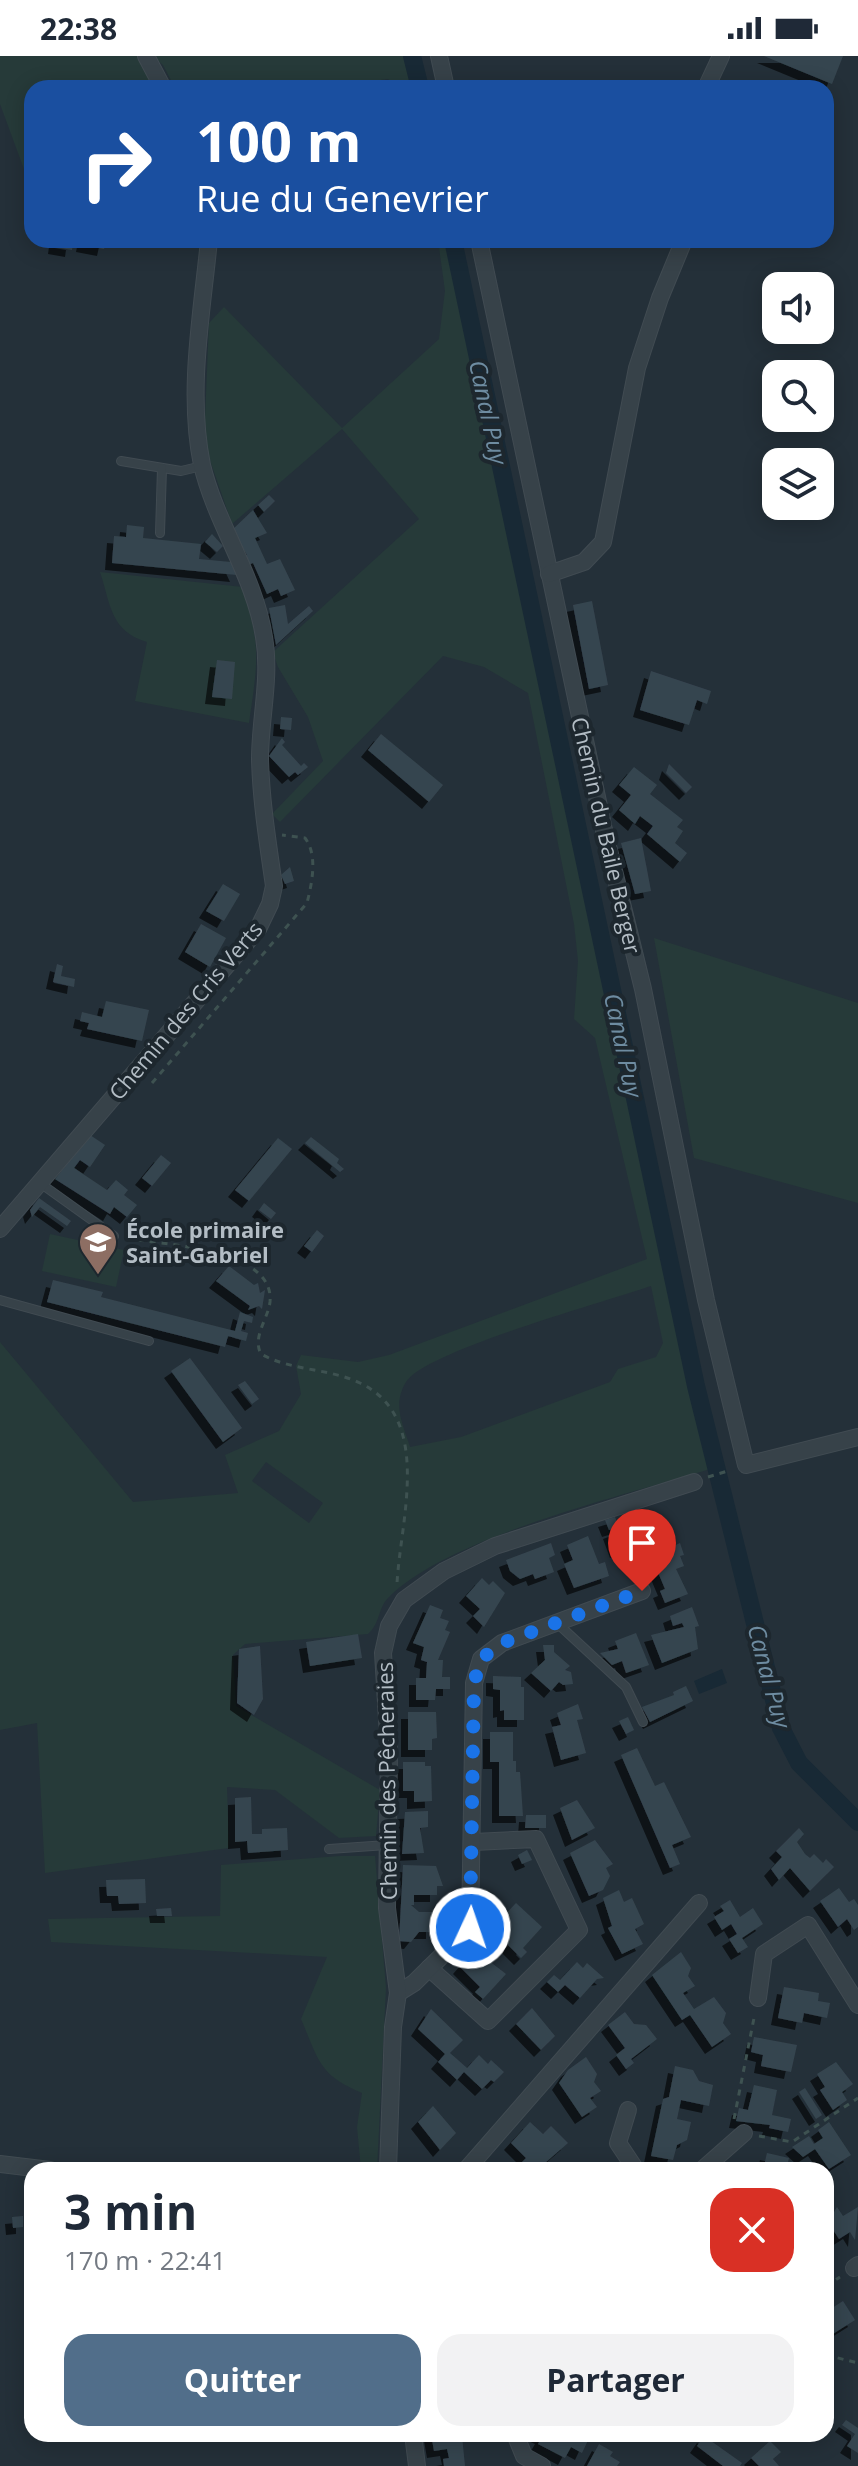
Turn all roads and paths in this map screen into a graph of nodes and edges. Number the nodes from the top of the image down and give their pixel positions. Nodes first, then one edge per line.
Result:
1 (146, 56) edge
2 (439, 56) edge
3 (721, 56) edge
4 (159, 80) edge
5 (444, 80) edge
6 (710, 80) edge
7 (208, 248) edge
8 (481, 248) edge
9 (681, 248) edge
10 (121, 461) dead end
11 (203, 466) junction
12 (162, 468) junction
13 (160, 533) dead end
14 (549, 574) junction
15 (39, 1182) junction
16 (0, 1229) edge
17 (114, 1236) joint
18 (0, 1300) edge
19 (149, 1341) dead end
20 (858, 1437) edge
21 (725, 1472) dead end
22 (702, 1479) joint
23 (642, 1591) dead end
24 (404, 1600) junction
25 (557, 1623) junction
26 (643, 1722) dead end
27 (474, 1842) junction
28 (388, 1845) junction
29 (329, 1849) dead end
30 (699, 1903) dead end
31 (429, 1968) junction
32 (398, 1993) junction
33 (758, 1998) joint
34 (858, 2005) edge
35 (858, 2098) edge
36 (628, 2110) dead end
37 (739, 2126) junction
38 (388, 2162) edge
39 (473, 2162) edge
40 (631, 2162) edge
41 (709, 2162) edge
42 (834, 2357) edge
43 (858, 2363) edge
44 (414, 2442) edge
45 (518, 2442) edge
46 (417, 2466) edge
47 (542, 2466) edge

1 - 4 street
2 - 5 street
3 - 6 street
7 - 11 street, Chemin des Cris Verts
8 - 14 street, Chemin du Baile Berger
9 - 14 street
10 - 12 lane
11 - 12 lane
11 - 15 street, Chemin des Cris Verts
12 - 13 lane
14 - 20 street, Chemin du Baile Berger
15 - 16 street, Chemin des Cris Verts
15 - 17 lane
17 - 24 path
18 - 19 lane
21 - 22 path
22 - 24 street, Chemin des Pêcheraies
23 - 25 street
24 - 28 street, Chemin des Pêcheraies
25 - 26 lane
25 - 27 street
27 - 31 street
27 - 31 street
28 - 29 lane
28 - 32 street, Chemin des Pêcheraies
30 - 39 street
31 - 32 street
32 - 38 street, Chemin des Pêcheraies
33 - 34 street
33 - 37 path
35 - 37 path
36 - 40 street
37 - 41 street
42 - 43 path
44 - 46 street
45 - 47 street

